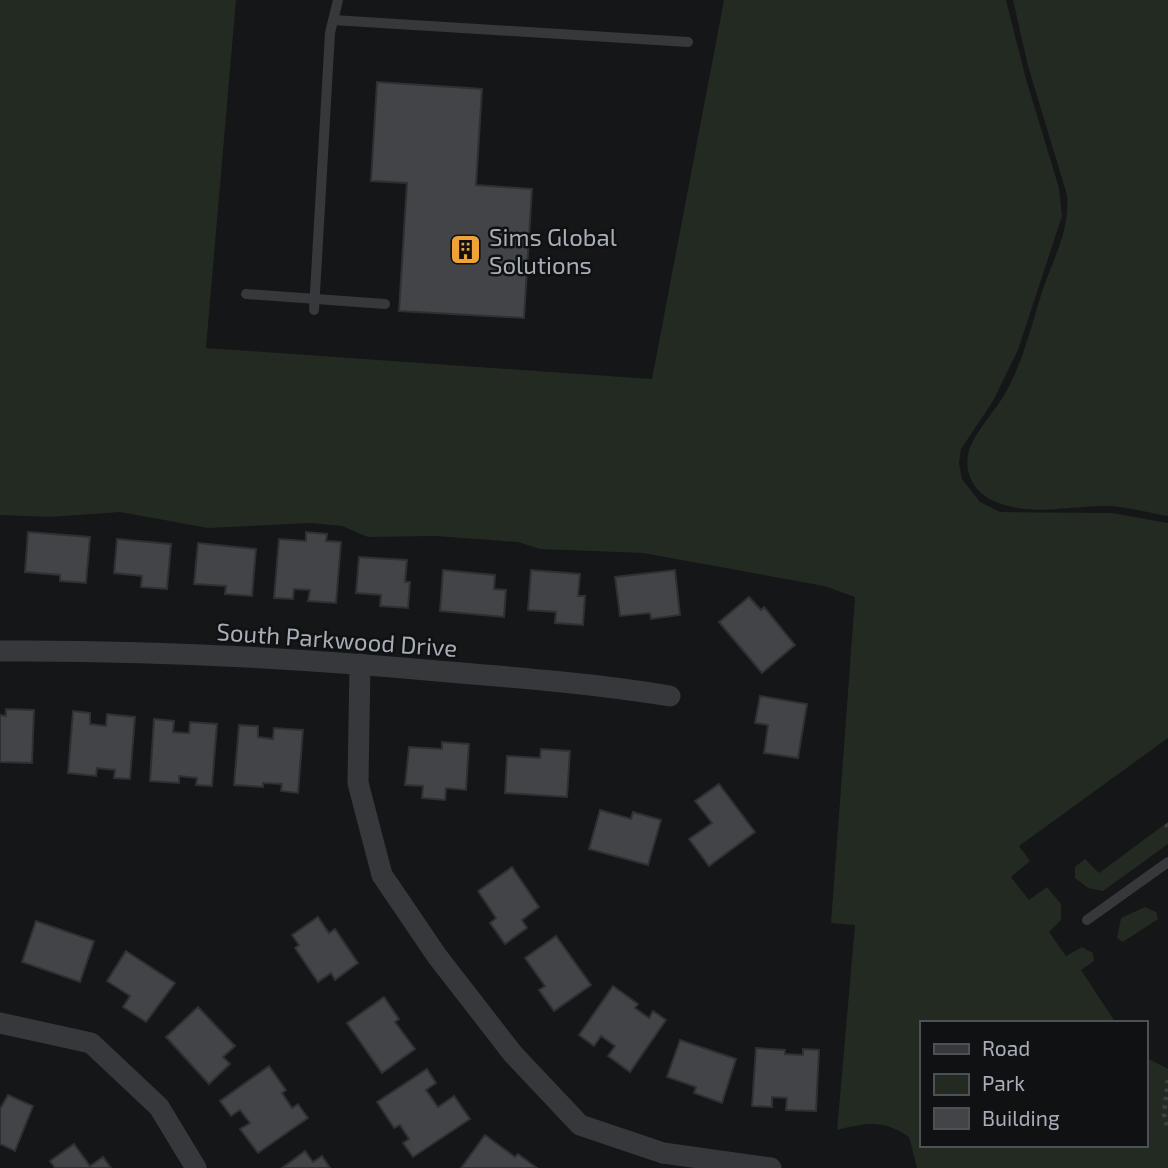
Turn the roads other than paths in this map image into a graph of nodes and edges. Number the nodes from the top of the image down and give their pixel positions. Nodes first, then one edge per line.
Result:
1 (338, 0) edge
2 (333, 20) junction
3 (688, 42) dead end
4 (246, 294) dead end
5 (315, 304) junction
6 (385, 304) dead end
7 (0, 652) edge
8 (360, 664) junction
9 (670, 696) dead end
10 (1168, 862) edge
11 (1087, 920) dead end
12 (0, 1023) edge
13 (196, 1168) edge
14 (771, 1168) edge

1 - 2 lane
2 - 3 lane
2 - 5 lane
4 - 5 lane
5 - 6 lane
7 - 8 street, South Parkwood Drive
8 - 9 street, South Parkwood Drive
8 - 14 street
10 - 11 lane
12 - 13 street

